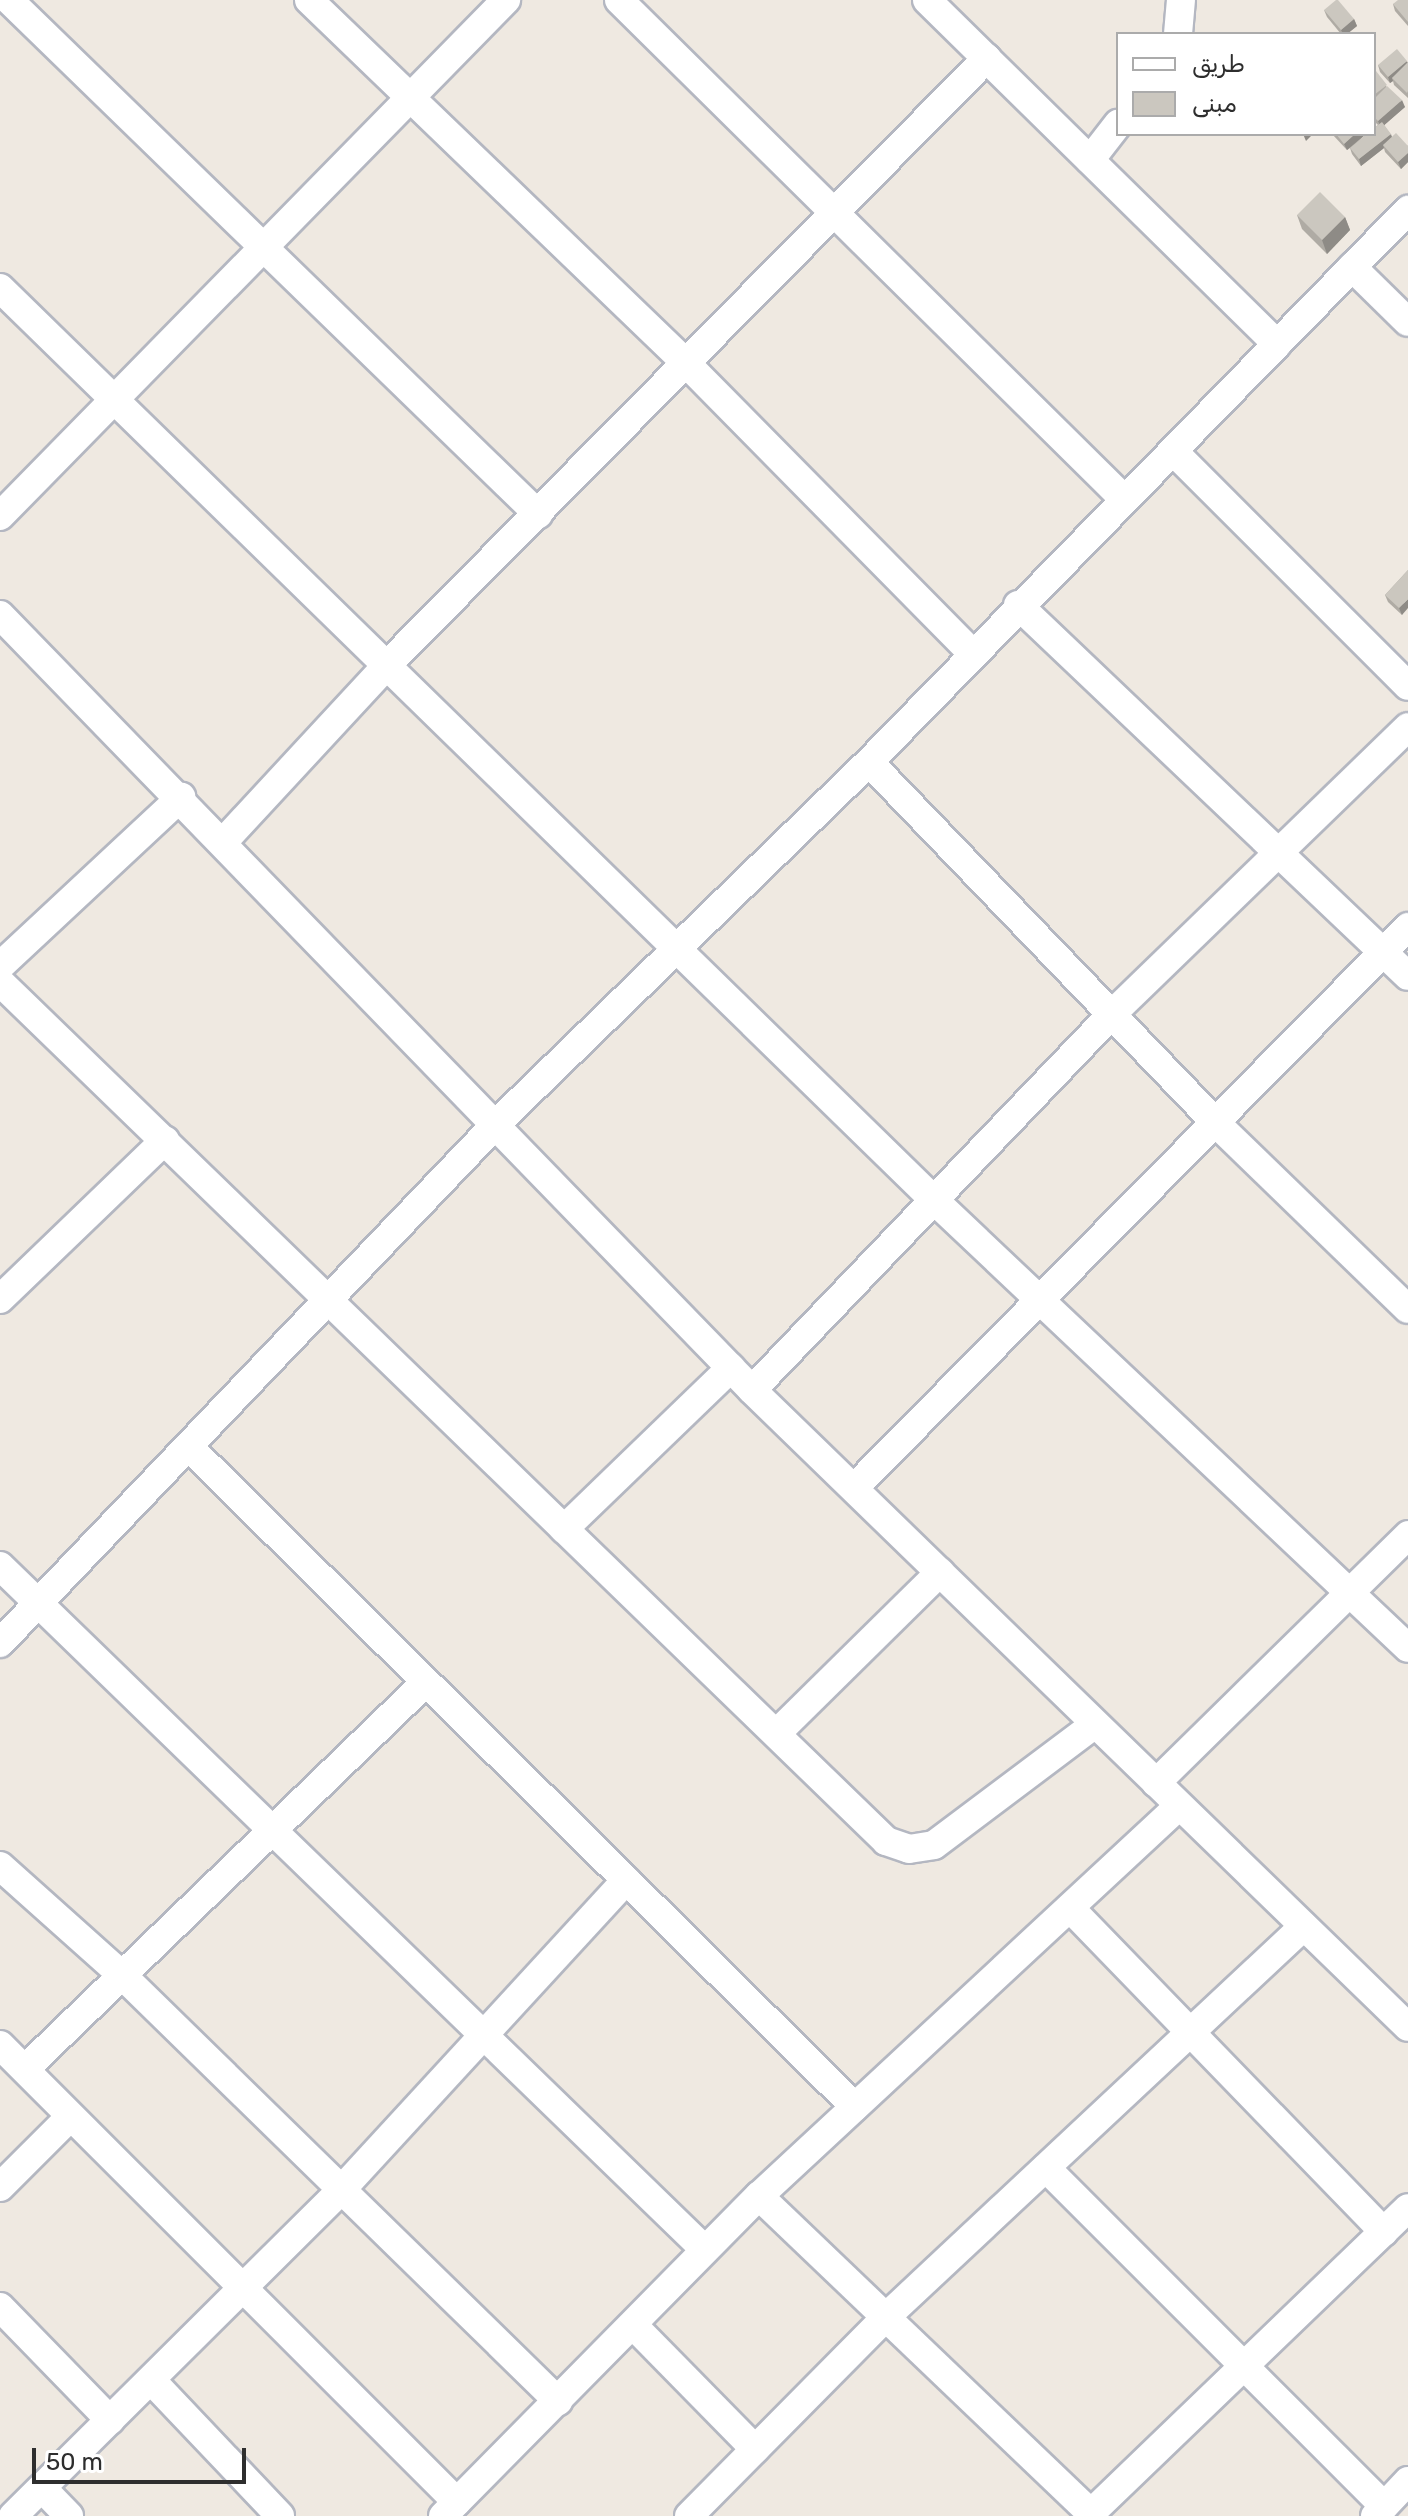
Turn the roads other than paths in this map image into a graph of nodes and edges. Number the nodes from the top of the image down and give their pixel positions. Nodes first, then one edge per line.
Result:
1 (9, 0) edge
2 (309, 0) edge
3 (506, 0) edge
4 (619, 0) edge
5 (927, 0) edge
6 (1181, 0) edge
7 (1178, 32) edge
8 (987, 58) junction
9 (407, 98) junction
10 (1116, 127) edge
11 (1090, 160) junction
12 (1408, 210) edge
13 (839, 212) junction
14 (262, 245) junction
15 (1352, 267) junction
16 (0, 288) edge
17 (1408, 322) edge
18 (1277, 344) junction
19 (687, 364) junction
20 (117, 399) junction
21 (1173, 451) junction
22 (1125, 500) junction
23 (538, 514) junction
24 (0, 516) edge
25 (1018, 605) junction
26 (0, 615) edge
27 (970, 651) junction
28 (390, 662) junction
29 (1408, 686) edge
30 (1408, 727) edge
31 (869, 762) junction
32 (181, 797) junction
33 (225, 840) junction
34 (1277, 855) junction
35 (1408, 927) edge
36 (680, 947) junction
37 (1383, 951) junction
38 (0, 966) edge
39 (1408, 976) edge
40 (0, 982) edge
41 (1112, 1014) junction
42 (1218, 1125) junction
43 (494, 1126) junction
44 (165, 1140) junction
45 (934, 1200) junction
46 (4, 1288) edge
47 (1043, 1300) junction
48 (326, 1301) junction
49 (1408, 1309) edge
50 (731, 1368) junction
51 (752, 1390) junction
52 (188, 1446) junction
53 (855, 1487) junction
54 (564, 1529) junction
55 (1408, 1535) edge
56 (0, 1566) edge
57 (940, 1572) junction
58 (1349, 1592) junction
59 (38, 1602) junction
60 (0, 1643) edge
61 (1408, 1648) edge
62 (426, 1682) junction
63 (1094, 1725) junction
64 (777, 1733) junction
65 (1156, 1783) junction
66 (1179, 1806) junction
67 (273, 1831) junction
68 (0, 1866) edge
69 (626, 1880) junction
70 (1070, 1908) junction
71 (1304, 1926) junction
72 (124, 1977) junction
73 (1408, 2027) edge
74 (484, 2033) junction
75 (1191, 2033) junction
76 (0, 2045) edge
77 (25, 2069) junction
78 (855, 2107) junction
79 (70, 2117) junction
80 (1046, 2168) junction
81 (0, 2187) edge
82 (343, 2188) junction
83 (759, 2196) junction
84 (1408, 2208) edge
85 (1384, 2232) junction
86 (705, 2250) junction
87 (244, 2291) junction
88 (0, 2307) edge
89 (886, 2317) junction
90 (633, 2325) junction
91 (1247, 2370) junction
92 (152, 2381) junction
93 (558, 2401) junction
94 (110, 2420) junction
95 (755, 2449) junction
96 (1408, 2481) edge
97 (42, 2488) junction
98 (450, 2509) edge
99 (1380, 2511) edge
100 (1091, 2515) edge
101 (13, 2516) edge
102 (69, 2516) edge
103 (280, 2516) edge
104 (689, 2516) edge

1 - 14 street
2 - 9 street
3 - 9 street
4 - 13 street
5 - 8 street
6 - 7 street
8 - 11 street
8 - 13 street
9 - 14 street
9 - 19 street
10 - 11 street
11 - 18 street
12 - 15 street
13 - 19 street
13 - 22 street
14 - 20 street
14 - 23 street
15 - 17 street
15 - 18 street
16 - 20 street
18 - 21 street
19 - 23 street
19 - 27 street
20 - 24 street
20 - 28 street
21 - 22 street
21 - 29 street
22 - 25 street
23 - 28 street
25 - 27 street
25 - 34 street
26 - 32 street
27 - 31 street
28 - 33 street
28 - 36 street
30 - 34 street
31 - 36 street
31 - 41 street
32 - 33 street
32 - 38 street
33 - 43 street
34 - 37 street
34 - 41 street
35 - 37 street
36 - 43 street
36 - 45 street
37 - 39 street
37 - 42 street
40 - 44 street
41 - 42 street
41 - 45 street
42 - 47 street
42 - 49 street
43 - 48 street
43 - 50 street
44 - 46 street
44 - 48 street
45 - 47 street
45 - 51 street
47 - 53 street
47 - 58 street
48 - 52 street
48 - 54 street
50 - 51 street
50 - 54 street
51 - 53 street
52 - 59 street
52 - 62 street
53 - 57 street
54 - 64 street
55 - 58 street
56 - 59 street
57 - 63 street
57 - 64 street
58 - 61 street
58 - 65 street
59 - 60 street
59 - 67 street
62 - 67 street
62 - 69 street
63 - 64 street
63 - 65 street
65 - 66 street
66 - 70 street
66 - 71 street
67 - 72 street
67 - 74 street
68 - 72 street
69 - 74 street
69 - 78 street
70 - 75 street
70 - 78 street
71 - 73 street
71 - 75 street
72 - 77 street
72 - 82 street
74 - 82 street
74 - 86 street
75 - 80 street
75 - 85 street
76 - 77 street
77 - 79 street
78 - 83 street
79 - 81 street
79 - 87 street
80 - 89 street
80 - 91 street
82 - 87 street
82 - 93 street
83 - 86 street
83 - 89 street
84 - 85 street
85 - 91 street
86 - 90 street
87 - 92 street
87 - 98 street
88 - 94 street
89 - 95 street
89 - 100 street
90 - 93 street
90 - 95 street
91 - 99 street
91 - 100 street
92 - 94 street
92 - 103 street
93 - 98 street
94 - 97 street
95 - 104 street
96 - 99 street
97 - 101 street
97 - 102 street

